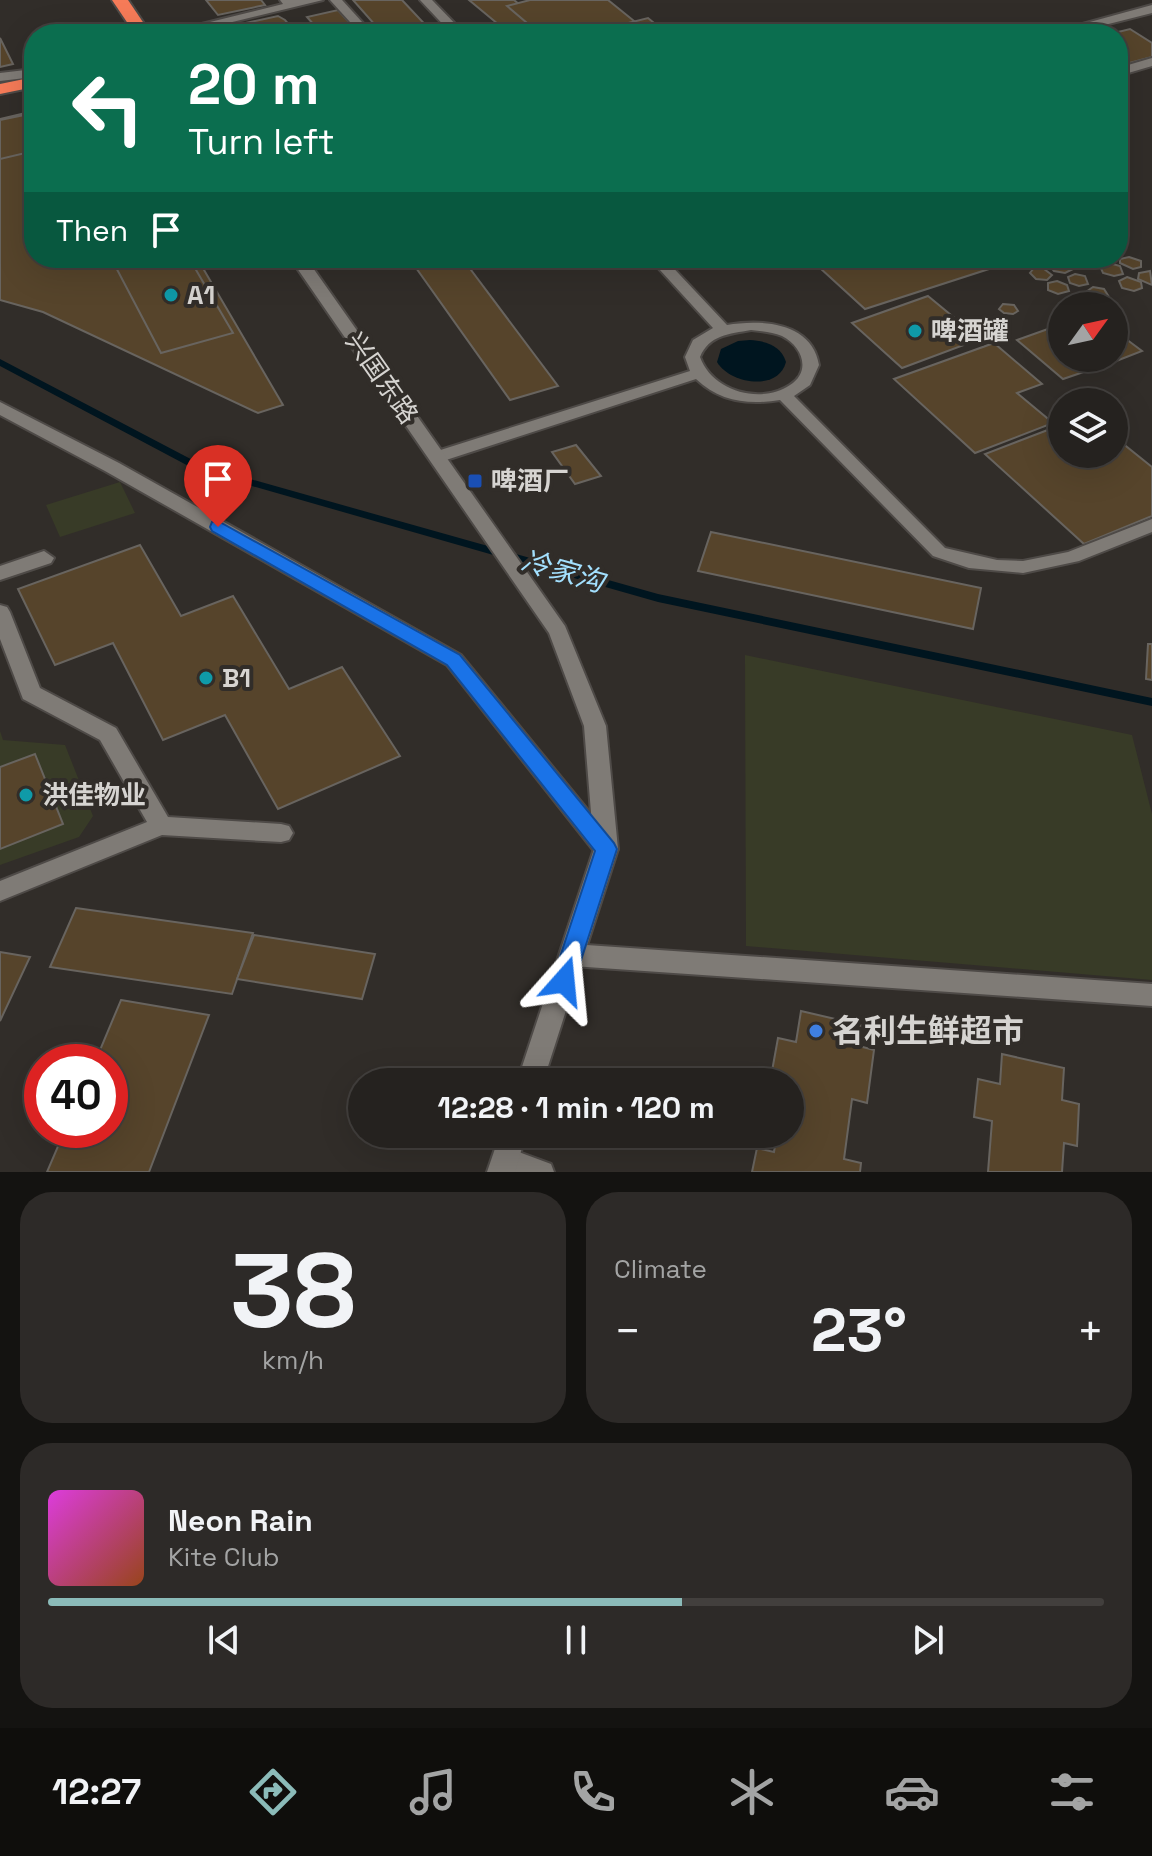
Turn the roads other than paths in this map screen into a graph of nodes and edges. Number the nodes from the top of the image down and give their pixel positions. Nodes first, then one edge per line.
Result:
1 (120, 0) edge
2 (317, 0) edge
3 (336, 0) edge
4 (426, 0) edge
5 (289, 3) edge
6 (1152, 9) edge
7 (136, 24) edge
8 (206, 24) edge
9 (358, 24) edge
10 (449, 24) edge
11 (1093, 24) edge
12 (1150, 64) edge
13 (1128, 70) edge
14 (24, 74) edge
15 (0, 77) edge
16 (24, 84) edge
17 (0, 89) edge
18 (305, 268) edge
19 (665, 268) edge
20 (723, 329) junction
21 (697, 374) junction
22 (784, 395) junction
23 (0, 408) edge
24 (437, 457) junction
25 (1152, 525) edge
26 (44, 558) dead end
27 (0, 573) edge
28 (0, 612) edge
29 (161, 826) junction
30 (281, 833) dead end
31 (606, 849) junction
32 (0, 891) edge
33 (572, 955) junction
34 (1152, 995) edge
35 (535, 1068) edge
36 (507, 1155) edge
37 (542, 1172) edge

1 - 7 highway
2 - 5 lane
3 - 9 lane
4 - 10 lane
5 - 8 lane
6 - 11 street
12 - 13 lane
14 - 15 street
16 - 17 highway
18 - 24 street, 兴国东路
19 - 20 lane
20 - 21 lane
20 - 22 lane
21 - 22 lane
21 - 24 lane
22 - 25 lane
23 - 31 street
24 - 31 street, 兴国东路
26 - 27 street
28 - 29 street
29 - 30 street
29 - 32 street
31 - 33 street
33 - 34 street
33 - 35 street
36 - 37 lane

